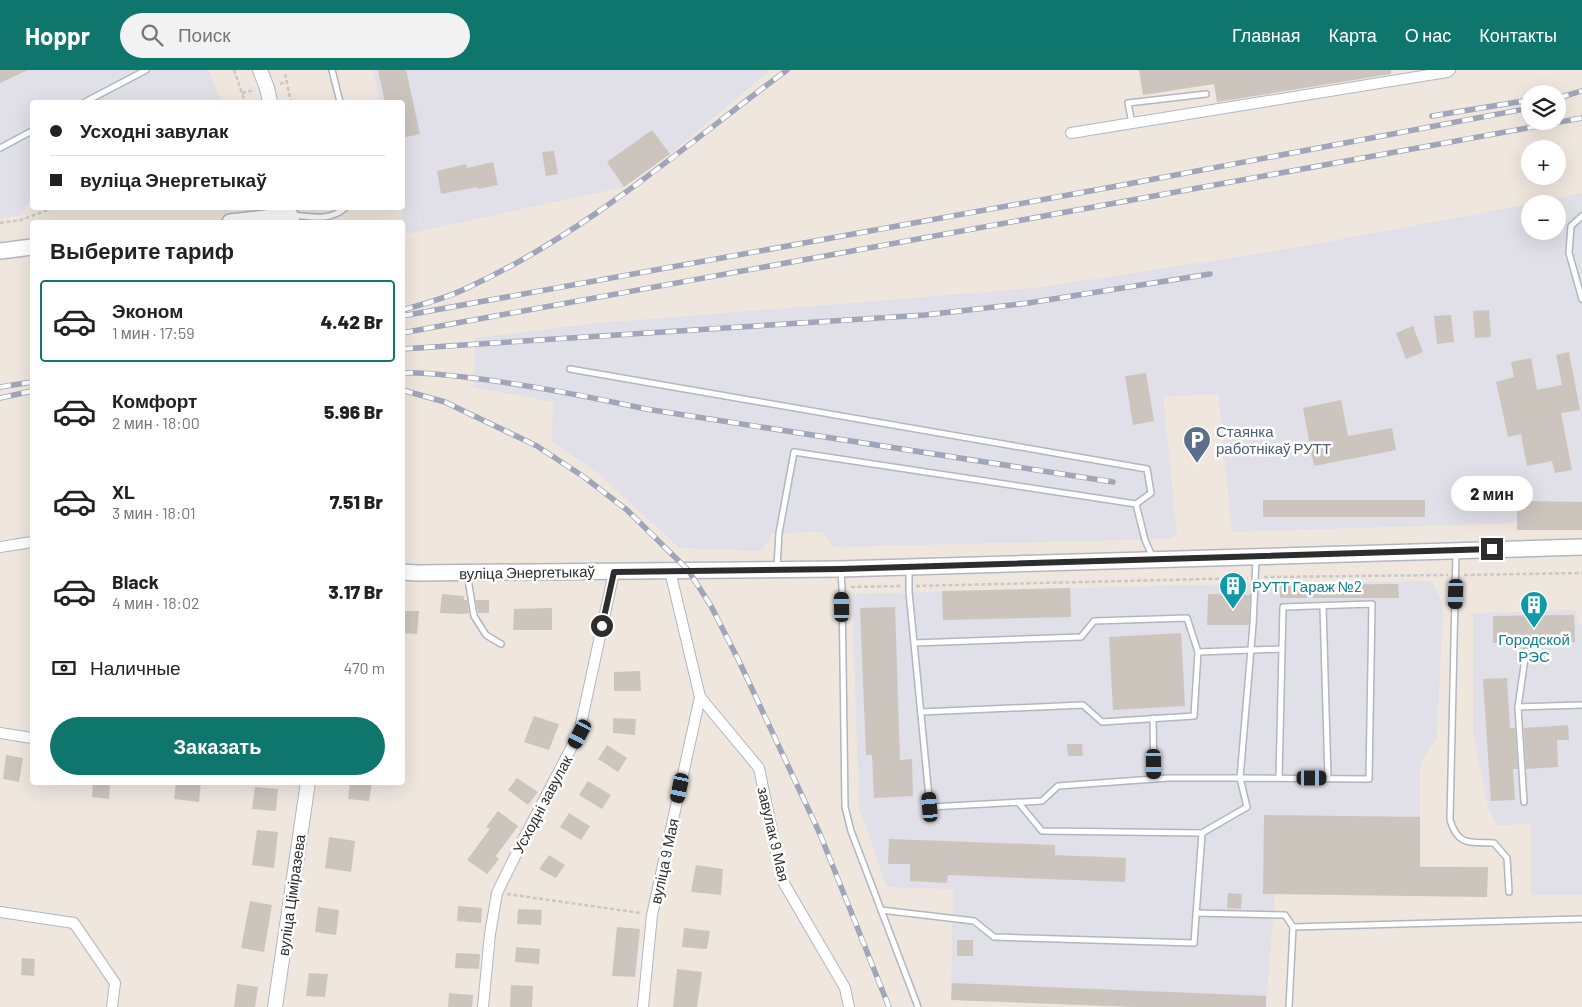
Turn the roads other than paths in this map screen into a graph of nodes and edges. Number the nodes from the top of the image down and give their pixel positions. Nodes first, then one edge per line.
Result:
1 (146, 70) edge
2 (260, 70) edge
3 (332, 70) edge
4 (1450, 70) edge
5 (1405, 75) edge
6 (1206, 94) dead end
7 (89, 100) edge
8 (270, 100) edge
9 (340, 100) edge
10 (1132, 123) junction
11 (30, 132) edge
12 (1070, 133) dead end
13 (0, 148) edge
14 (343, 210) edge
15 (290, 215) edge
16 (1582, 216) edge
17 (247, 220) edge
18 (30, 246) edge
19 (0, 250) edge
20 (1582, 299) edge
21 (570, 369) dead end
22 (1136, 504) junction
23 (30, 542) edge
24 (0, 547) edge
25 (1582, 547) edge
26 (1456, 550) junction
27 (1256, 556) junction
28 (1154, 560) junction
29 (909, 567) junction
30 (840, 569) junction
31 (777, 570) junction
32 (670, 571) junction
33 (405, 572) edge
34 (614, 572) junction
35 (467, 573) junction
36 (1323, 606) junction
37 (914, 643) junction
38 (501, 644) dead end
39 (1282, 649) junction
40 (1251, 650) junction
41 (1526, 650) dead end
42 (1198, 652) junction
43 (700, 697) junction
44 (1582, 705) edge
45 (1518, 707) junction
46 (921, 712) junction
47 (1153, 718) junction
48 (0, 733) edge
49 (30, 738) edge
50 (1240, 778) junction
51 (1279, 778) junction
52 (1328, 778) junction
53 (1154, 779) junction
54 (308, 785) edge
55 (1018, 802) junction
56 (1524, 802) dead end
57 (1202, 833) junction
58 (1509, 892) dead end
59 (881, 910) junction
60 (0, 912) edge
61 (1196, 913) junction
62 (1582, 919) edge
63 (1294, 928) junction
64 (112, 1007) edge
65 (275, 1007) edge
66 (483, 1007) edge
67 (643, 1007) edge
68 (849, 1007) edge
69 (918, 1007) edge
70 (1289, 1007) edge

1 - 7 lane
2 - 8 street
3 - 9 lane
4 - 5 street
5 - 10 street
6 - 10 lane
10 - 12 street
11 - 13 lane
14 - 15 lane
15 - 17 main road
16 - 20 lane
18 - 19 main road
21 - 22 lane
22 - 28 lane
22 - 31 lane
23 - 24 street
25 - 26 main road, вуліца Энергетыкаў
26 - 27 main road, вуліца Энергетыкаў
26 - 58 lane
27 - 28 main road, вуліца Энергетыкаў
27 - 40 lane
28 - 29 main road, вуліца Энергетыкаў
29 - 30 main road, вуліца Энергетыкаў
29 - 37 lane
30 - 31 main road, вуліца Энергетыкаў
30 - 59 lane
31 - 32 main road, вуліца Энергетыкаў
32 - 34 main road, вуліца Энергетыкаў
32 - 43 street, вуліца 9 Мая
33 - 35 main road, вуліца Энергетыкаў
34 - 35 main road, вуліца Энергетыкаў
34 - 66 street, Усходні завулак
35 - 38 lane
36 - 39 lane
36 - 52 lane
36 - 52 lane
37 - 42 lane
37 - 46 lane
39 - 40 lane
39 - 51 lane
40 - 42 lane
40 - 50 lane
41 - 45 lane
42 - 47 lane
43 - 67 street, вуліца 9 Мая
43 - 68 street, завулак 9 Мая
44 - 45 lane
45 - 56 lane
46 - 47 lane
46 - 55 lane
47 - 53 lane
48 - 49 street
50 - 51 lane
50 - 53 lane
50 - 57 lane
51 - 52 lane
53 - 55 lane
54 - 65 street, вуліца Ціміразева
55 - 57 lane
57 - 61 lane
59 - 61 lane
59 - 69 lane
60 - 64 street
61 - 63 lane
62 - 63 lane
63 - 70 lane

